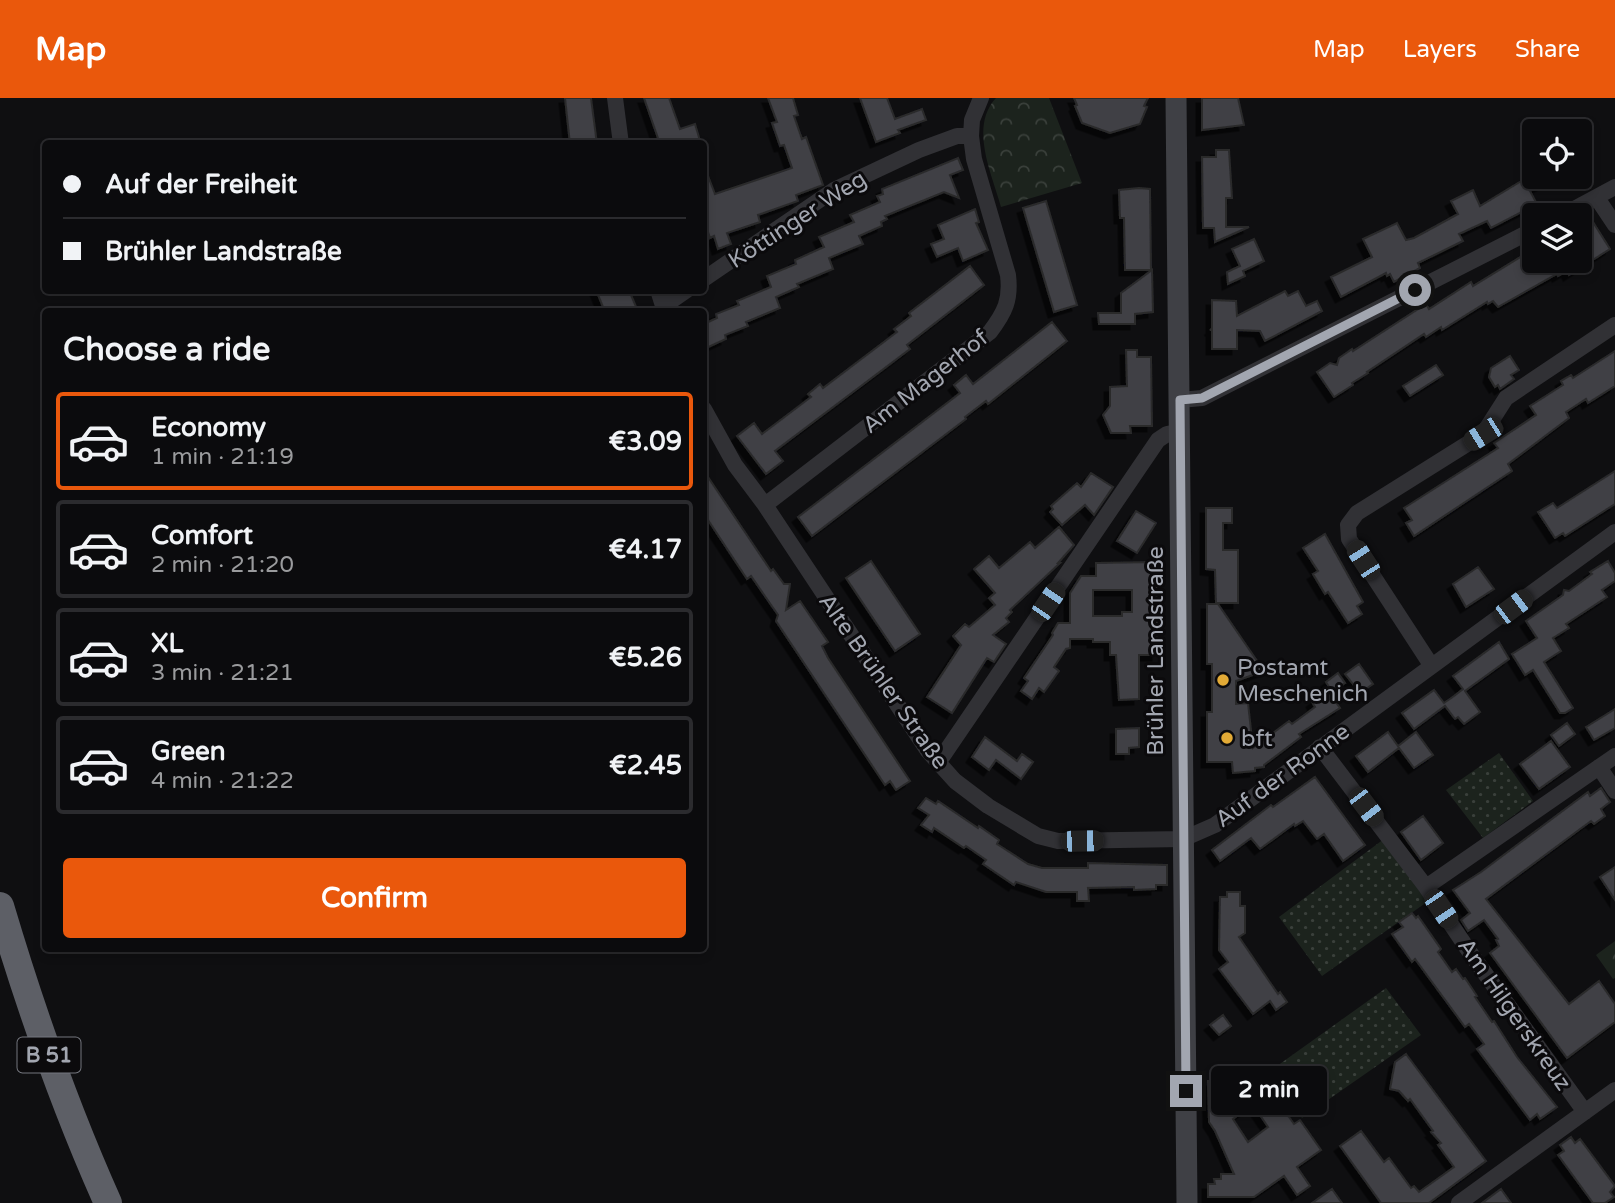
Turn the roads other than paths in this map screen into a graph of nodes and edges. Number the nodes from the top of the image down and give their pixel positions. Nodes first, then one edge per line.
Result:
1 (615, 98) edge
2 (981, 98) edge
3 (1177, 98) edge
4 (971, 136) junction
5 (620, 140) edge
6 (1615, 187) edge
7 (1597, 198) junction
8 (1587, 203) edge
9 (1615, 225) edge
10 (1522, 236) edge
11 (707, 277) edge
12 (682, 294) edge
13 (665, 308) edge
14 (1615, 325) edge
15 (1180, 400) junction
16 (707, 414) edge
17 (1181, 431) junction
18 (765, 505) junction
19 (1615, 532) edge
20 (1431, 665) junction
21 (1320, 747) junction
22 (1615, 756) edge
23 (938, 763) junction
24 (1599, 767) junction
25 (1615, 791) edge
26 (1183, 839) junction
27 (1426, 887) junction
28 (0, 906) edge
29 (1615, 1090) edge
30 (1584, 1112) junction
31 (108, 1203) edge
32 (1187, 1203) edge
33 (1460, 1203) edge

1 - 5 street
2 - 4 street, Am Magerhof
3 - 15 street, Brühler Landstraße
4 - 11 street, Köttinger Weg
4 - 18 street, Am Magerhof
6 - 7 street
7 - 8 street
7 - 9 street
10 - 15 street
12 - 13 street
14 - 20 street
15 - 17 street, Brühler Landstraße
16 - 18 street, Alte Brühler Straße
17 - 23 street
17 - 26 street, Brühler Landstraße
18 - 23 street, Alte Brühler Straße
19 - 20 street, Auf der Ronne
20 - 21 street, Auf der Ronne
21 - 26 street, Auf der Ronne
21 - 27 street, Am Hilgerskreuz
22 - 24 street
23 - 26 street, Alte Brühler Straße
24 - 25 street
24 - 27 street
26 - 32 street, Brühler Landstraße
27 - 30 street, Am Hilgerskreuz
28 - 31 highway, B 51
29 - 30 street
30 - 33 street

